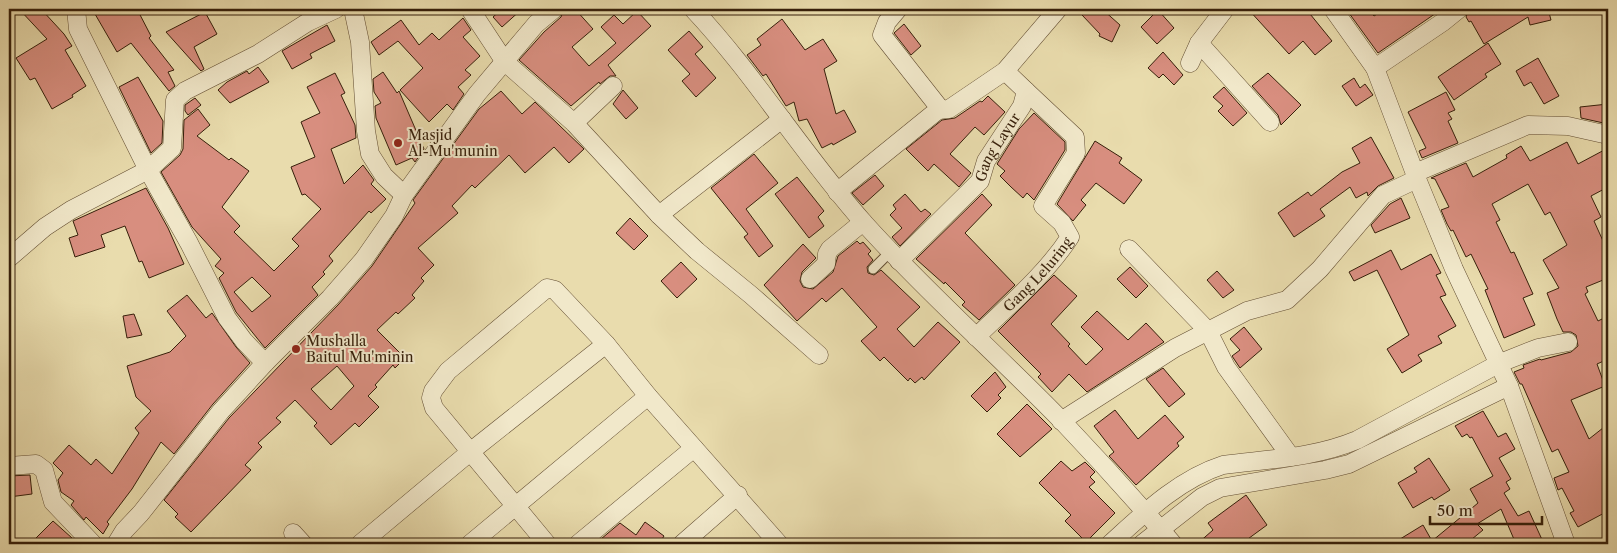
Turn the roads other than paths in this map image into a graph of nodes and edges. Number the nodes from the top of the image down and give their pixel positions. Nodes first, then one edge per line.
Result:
1 (76, 9) edge
2 (336, 9) edge
3 (353, 9) edge
4 (470, 9) edge
5 (554, 9) edge
6 (693, 9) edge
7 (898, 9) edge
8 (1058, 9) edge
9 (1225, 9) edge
10 (1333, 9) edge
11 (1459, 9) edge
12 (1199, 43) junction
13 (505, 62) junction
14 (1190, 63) dead end
15 (1375, 68) junction
16 (1006, 71) junction
17 (613, 86) dead end
18 (1026, 90) junction
19 (938, 110) junction
20 (782, 119) junction
21 (1270, 122) dead end
22 (574, 123) junction
23 (1608, 135) edge
24 (148, 170) junction
25 (1416, 176) junction
26 (837, 192) junction
27 (404, 195) junction
28 (659, 215) junction
29 (863, 222) junction
30 (1129, 248) dead end
31 (895, 256) junction
32 (9, 258) edge
33 (873, 269) dead end
34 (810, 279) dead end
35 (1208, 331) junction
36 (976, 337) junction
37 (1568, 342) dead end
38 (606, 344) junction
39 (819, 355) dead end
40 (265, 362) junction
41 (1500, 362) junction
42 (1509, 386) junction
43 (648, 396) junction
44 (1062, 420) junction
45 (694, 448) junction
46 (470, 452) junction
47 (1291, 457) junction
48 (9, 466) edge
49 (738, 495) junction
50 (515, 507) junction
51 (1145, 512) junction
52 (1160, 530) junction
53 (93, 544) edge
54 (116, 544) edge
55 (360, 544) edge
56 (470, 544) edge
57 (547, 544) edge
58 (578, 544) edge
59 (682, 544) edge
60 (780, 544) edge
61 (1110, 544) edge
62 (1142, 544) edge
63 (1173, 544) edge
64 (1566, 544) edge

1 - 24 street
2 - 24 street
3 - 27 street
4 - 13 street
5 - 13 street
6 - 20 street
7 - 19 street
8 - 16 street
9 - 12 street
10 - 15 street
11 - 15 street
12 - 14 street
12 - 21 street
13 - 22 street
13 - 27 street
15 - 25 street
16 - 18 street
16 - 19 street
17 - 22 street
18 - 31 street, Gang Layur
18 - 36 street, Gang Leluring
19 - 26 street
20 - 26 street
20 - 28 street
22 - 28 street
23 - 25 street
24 - 32 street
24 - 40 street
25 - 35 street
25 - 41 street
26 - 29 street
27 - 40 street
28 - 39 street
29 - 31 street
29 - 34 street
30 - 35 street
31 - 33 lane
31 - 36 street
35 - 44 street
35 - 47 street
36 - 44 street
37 - 41 street
38 - 43 street
38 - 46 street
38 - 46 street
40 - 54 street
41 - 42 street
41 - 47 street
42 - 52 street
42 - 64 street
43 - 45 street
43 - 50 street
44 - 51 street
45 - 49 street
45 - 58 street
46 - 50 street
46 - 55 street
47 - 51 street
48 - 53 street
49 - 59 street
49 - 60 street
50 - 56 street
50 - 57 street
51 - 52 street
51 - 61 street
52 - 62 street
52 - 63 street

